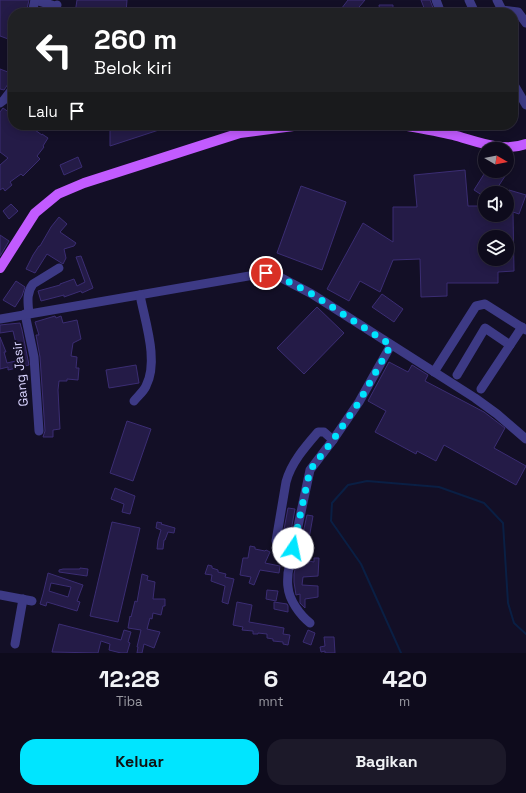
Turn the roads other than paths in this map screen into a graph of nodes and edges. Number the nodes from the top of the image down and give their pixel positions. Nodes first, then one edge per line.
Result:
1 (35, 0) edge
2 (58, 5) dead end
3 (518, 12) edge
4 (526, 23) edge
5 (518, 92) edge
6 (8, 95) edge
7 (0, 103) edge
8 (526, 106) edge
9 (263, 130) edge
10 (426, 130) edge
11 (526, 144) edge
12 (0, 268) edge
13 (59, 268) dead end
14 (140, 295) junction
15 (27, 314) junction
16 (0, 319) edge
17 (524, 329) edge
18 (391, 345) junction
19 (510, 345) junction
20 (434, 372) junction
21 (457, 375) dead end
22 (481, 388) dead end
23 (134, 401) dead end
24 (39, 430) dead end
25 (526, 439) edge
26 (333, 440) junction
27 (291, 556) junction
28 (0, 595) edge
29 (310, 623) dead end
30 (15, 644) dead end

1 - 2 street
3 - 4 street
5 - 8 street
6 - 7 street
9 - 12 main road
10 - 11 main road
13 - 15 street, Gang Jasir
14 - 15 street
14 - 18 street
14 - 23 street
15 - 16 street
15 - 24 street, Gang Jasir
17 - 19 street
17 - 20 street
18 - 20 street
18 - 26 street
19 - 21 street
19 - 22 street
20 - 25 street
26 - 27 street
26 - 27 street
27 - 29 street
28 - 30 street

